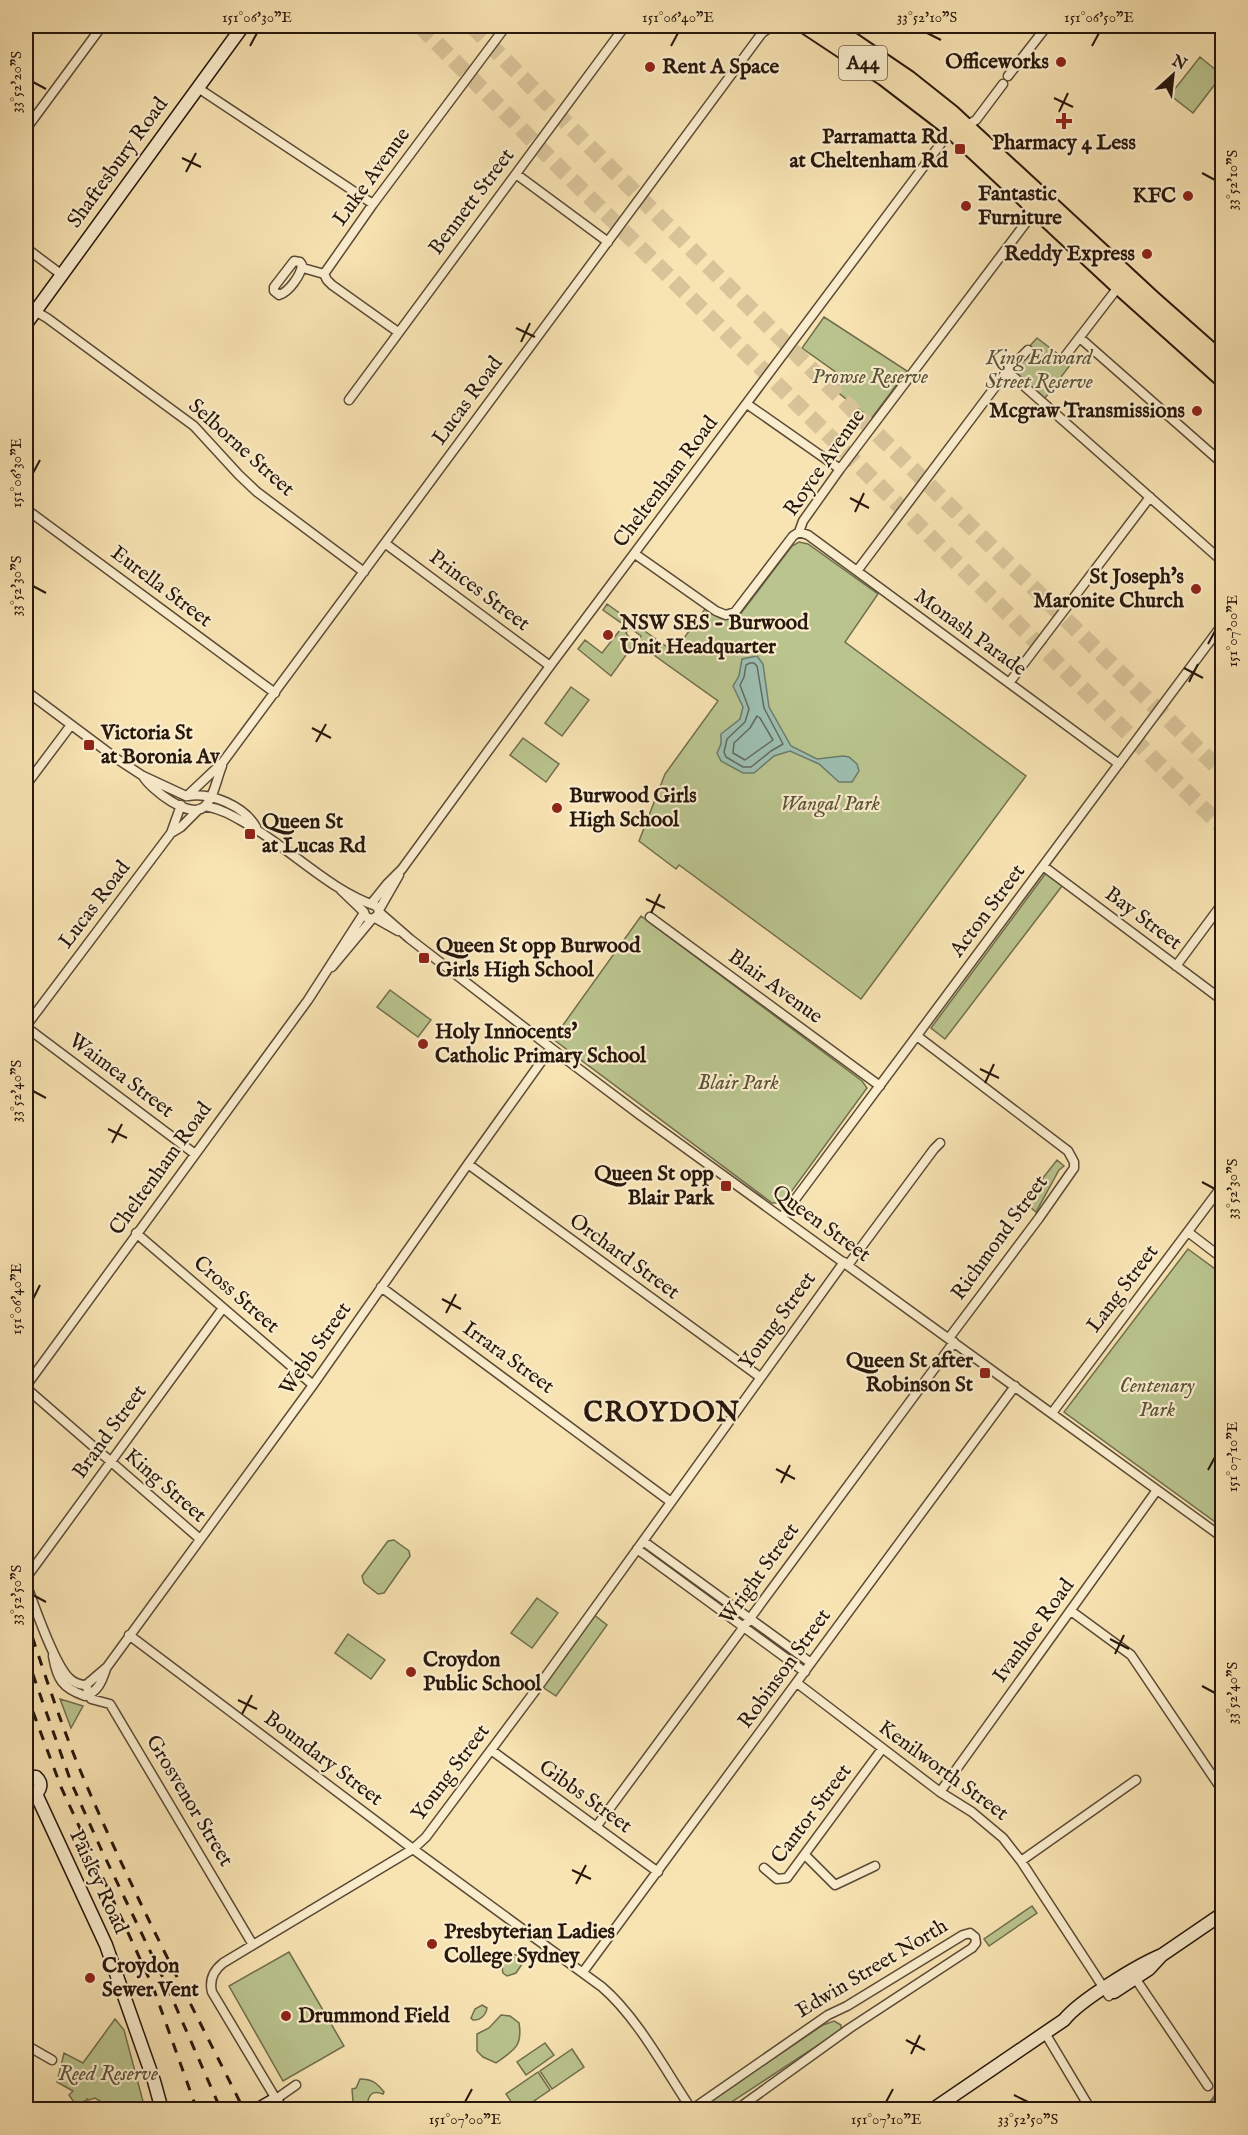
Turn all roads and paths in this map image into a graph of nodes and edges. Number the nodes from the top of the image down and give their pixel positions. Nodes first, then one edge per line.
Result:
1 (102, 26) edge
2 (243, 26) edge
3 (506, 26) edge
4 (625, 26) edge
5 (772, 26) edge
6 (807, 26) edge
7 (1047, 26) edge
8 (763, 29) edge
9 (842, 29) edge
10 (1008, 76) dead end
11 (1003, 84) dead end
12 (198, 88) junction
13 (26, 129) edge
14 (961, 129) junction
15 (516, 174) junction
16 (373, 204) junction
17 (1037, 208) junction
18 (608, 242) junction
19 (26, 248) edge
20 (303, 268) dead end
21 (324, 274) junction
22 (62, 275) junction
23 (1119, 286) junction
24 (34, 311) junction
25 (26, 324) edge
26 (398, 332) junction
27 (1080, 338) junction
28 (1028, 350) dead end
29 (1066, 355) dead end
30 (1222, 361) edge
31 (1007, 371) junction
32 (1222, 378) edge
33 (349, 400) dead end
34 (747, 404) junction
35 (1222, 463) edge
36 (840, 469) junction
37 (1150, 497) junction
38 (26, 508) edge
39 (799, 532) junction
40 (386, 544) junction
41 (635, 554) junction
42 (1222, 561) edge
43 (857, 571) junction
44 (364, 572) junction
45 (1222, 625) edge
46 (550, 666) junction
47 (1009, 683) junction
48 (26, 692) edge
49 (275, 693) junction
50 (71, 725) junction
51 (223, 762) junction
52 (1119, 765) junction
53 (143, 776) junction
54 (26, 785) edge
55 (186, 796) junction
56 (205, 802) junction
57 (181, 805) junction
58 (171, 833) junction
59 (1043, 866) junction
60 (402, 869) junction
61 (1222, 904) edge
62 (367, 908) junction
63 (376, 915) junction
64 (650, 917) dead end
65 (1176, 966) junction
66 (325, 974) junction
67 (1222, 1000) edge
68 (26, 1009) edge
69 (34, 1014) junction
70 (26, 1027) edge
71 (917, 1036) junction
72 (551, 1048) junction
73 (880, 1086) junction
74 (940, 1143) dead end
75 (195, 1154) junction
76 (468, 1164) junction
77 (1222, 1186) edge
78 (782, 1217) junction
79 (1188, 1232) junction
80 (136, 1233) junction
81 (1222, 1258) edge
82 (846, 1264) junction
83 (381, 1287) junction
84 (223, 1308) junction
85 (952, 1340) junction
86 (760, 1377) junction
87 (313, 1385) junction
88 (1015, 1386) junction
89 (26, 1387) edge
90 (1052, 1413) junction
91 (111, 1462) junction
92 (1157, 1490) junction
93 (671, 1502) junction
94 (1222, 1537) edge
95 (200, 1539) junction
96 (643, 1541) junction
97 (637, 1549) junction
98 (26, 1578) edge
99 (26, 1583) edge
100 (1071, 1611) junction
101 (749, 1619) junction
102 (743, 1627) junction
103 (129, 1635) junction
104 (811, 1663) junction
105 (107, 1667) junction
106 (805, 1672) junction
107 (64, 1679) junction
108 (796, 1683) junction
109 (86, 1686) junction
110 (89, 1695) junction
111 (882, 1749) junction
112 (491, 1750) junction
113 (26, 1775) edge
114 (1136, 1780) dead end
115 (1222, 1790) edge
116 (940, 1792) junction
117 (31, 1794) edge
118 (596, 1827) junction
119 (413, 1849) junction
120 (805, 1855) junction
121 (1022, 1861) junction
122 (875, 1866) dead end
123 (764, 1868) dead end
124 (657, 1872) junction
125 (1222, 1914) edge
126 (253, 1945) junction
127 (583, 1972) junction
128 (1133, 1975) junction
129 (1107, 1992) junction
130 (132, 2022) junction
131 (1045, 2033) junction
132 (26, 2045) edge
133 (52, 2060) dead end
134 (296, 2085) dead end
135 (1208, 2086) dead end
136 (277, 2104) edge
137 (153, 2109) edge
138 (162, 2109) edge
139 (257, 2109) edge
140 (691, 2109) edge
141 (736, 2109) edge
142 (932, 2109) edge
143 (1091, 2109) edge

1 - 13 street
2 - 12 main road, Shaftesbury Road
3 - 16 street, Luke Avenue
4 - 15 street, Bennett Street
5 - 8 street, Lucas Road
6 - 14 highway, A44
7 - 10 street
8 - 18 street, Lucas Road
9 - 14 highway, A44
11 - 14 street, Cheltenham Road
12 - 16 street
12 - 22 main road, Shaftesbury Road
14 - 17 highway, A44
14 - 30 highway, A44
14 - 34 street, Cheltenham Road
15 - 18 street
15 - 26 street, Bennett Street
16 - 21 street, Luke Avenue
17 - 23 highway, A44
17 - 36 street, Royce Avenue
18 - 40 street, Lucas Road
19 - 22 street
20 - 21 street
21 - 26 street
22 - 24 main road, Shaftesbury Road
23 - 27 street
23 - 32 highway, A44
24 - 25 main road, Shaftesbury Road
24 - 44 street, Selborne Street
26 - 33 street, Bennett Street
27 - 29 street
27 - 35 street
28 - 31 street
31 - 37 street
31 - 43 street
34 - 36 street
34 - 41 street, Cheltenham Road
36 - 39 street, Royce Avenue
37 - 42 street
37 - 47 street
38 - 49 street, Eurella Street
39 - 41 street, Royce Avenue
39 - 43 street, Monash Parade
40 - 44 street, Lucas Road
40 - 46 street, Princes Street
41 - 46 street, Cheltenham Road
43 - 47 street, Monash Parade
44 - 49 street, Lucas Road
45 - 52 street, Acton Street
46 - 60 street, Cheltenham Road
47 - 52 street, Monash Parade
48 - 50 street
49 - 51 street, Lucas Road
50 - 53 street
50 - 54 street
51 - 55 street, Lucas Road
51 - 56 street, Lucas Road
52 - 59 street, Acton Street
53 - 55 street
53 - 57 street
55 - 56 street
55 - 57 street, Lucas Road
56 - 57 street
56 - 58 street, Lucas Road
56 - 62 street
57 - 58 street, Lucas Road
58 - 69 street, Lucas Road
59 - 65 street, Bay Street
59 - 71 street, Acton Street
60 - 62 street, Cheltenham Road
60 - 63 street, Cheltenham Road
61 - 65 street
62 - 63 street
62 - 63 street
62 - 66 street, Cheltenham Road
63 - 66 street, Cheltenham Road
63 - 72 street, Queen Street
64 - 73 street, Blair Avenue
65 - 67 street, Bay Street
66 - 75 street, Cheltenham Road
68 - 69 street
69 - 70 street, Lucas Road
70 - 75 street, Waimea Street
71 - 73 street, Acton Street
71 - 85 street, Richmond Street
72 - 76 street, Webb Street
72 - 78 street, Queen Street
73 - 78 street, Acton Street
74 - 82 street, Young Street
75 - 80 street, Cheltenham Road
76 - 83 street, Webb Street
76 - 86 street, Orchard Street
77 - 79 street, Lang Street
78 - 82 street, Queen Street
79 - 81 street
79 - 90 street, Lang Street
80 - 84 street, Cross Street
80 - 89 street, Cheltenham Road
82 - 85 street, Queen Street
82 - 86 street, Young Street
83 - 87 street, Webb Street
83 - 93 street, Irrara Street
84 - 87 street, Cross Street
84 - 91 street, Brand Street
85 - 88 street, Queen Street
85 - 101 street, Wright Street
86 - 93 street, Young Street
87 - 95 street, Webb Street
88 - 90 street, Queen Street
88 - 104 street, Robinson Street
89 - 91 street, King Street
90 - 92 street, Queen Street
91 - 95 street, King Street
91 - 98 street, Brand Street
92 - 94 street, Queen Street
92 - 100 street, Ivanhoe Road
93 - 96 street, Young Street
95 - 103 street, Webb Street
96 - 97 street, Young Street
96 - 101 street
97 - 102 street
97 - 112 street, Young Street
99 - 107 street
100 - 115 street
100 - 116 street, Ivanhoe Road
101 - 102 street, Wright Street
101 - 104 street
102 - 106 street
102 - 118 street, Wright Street
103 - 105 street, Webb Street
103 - 119 street, Boundary Street
104 - 106 street, Robinson Street
105 - 109 street, Webb Street
105 - 110 street, Webb Street
106 - 108 street, Robinson Street
107 - 109 street
107 - 110 street
108 - 111 street, Kenilworth Street
108 - 124 street, Robinson Street
109 - 110 street
110 - 126 street, Grosvenor Street
111 - 116 street, Kenilworth Street
111 - 120 street, Cantor Street
112 - 118 street, Gibbs Street
112 - 119 street, Young Street
113 - 117 main road, Paisley Road
114 - 121 street
116 - 121 street, Kenilworth Street
117 - 130 main road, Paisley Road
118 - 124 street, Gibbs Street
119 - 126 street, Young Street
119 - 127 street, Boundary Street
120 - 122 street
120 - 123 street, Cantor Street
121 - 129 street, Kenilworth Street
124 - 127 street, Robinson Street
125 - 128 main road
126 - 136 street, Young Street
127 - 140 street, Boundary Street
128 - 129 main road
128 - 135 street
129 - 131 main road
130 - 137 main road, Paisley Road
130 - 138 main road, Paisley Road
131 - 142 main road
131 - 143 street
132 - 133 street
134 - 136 street
136 - 139 main road
140 - 141 street, Edwin Street North

